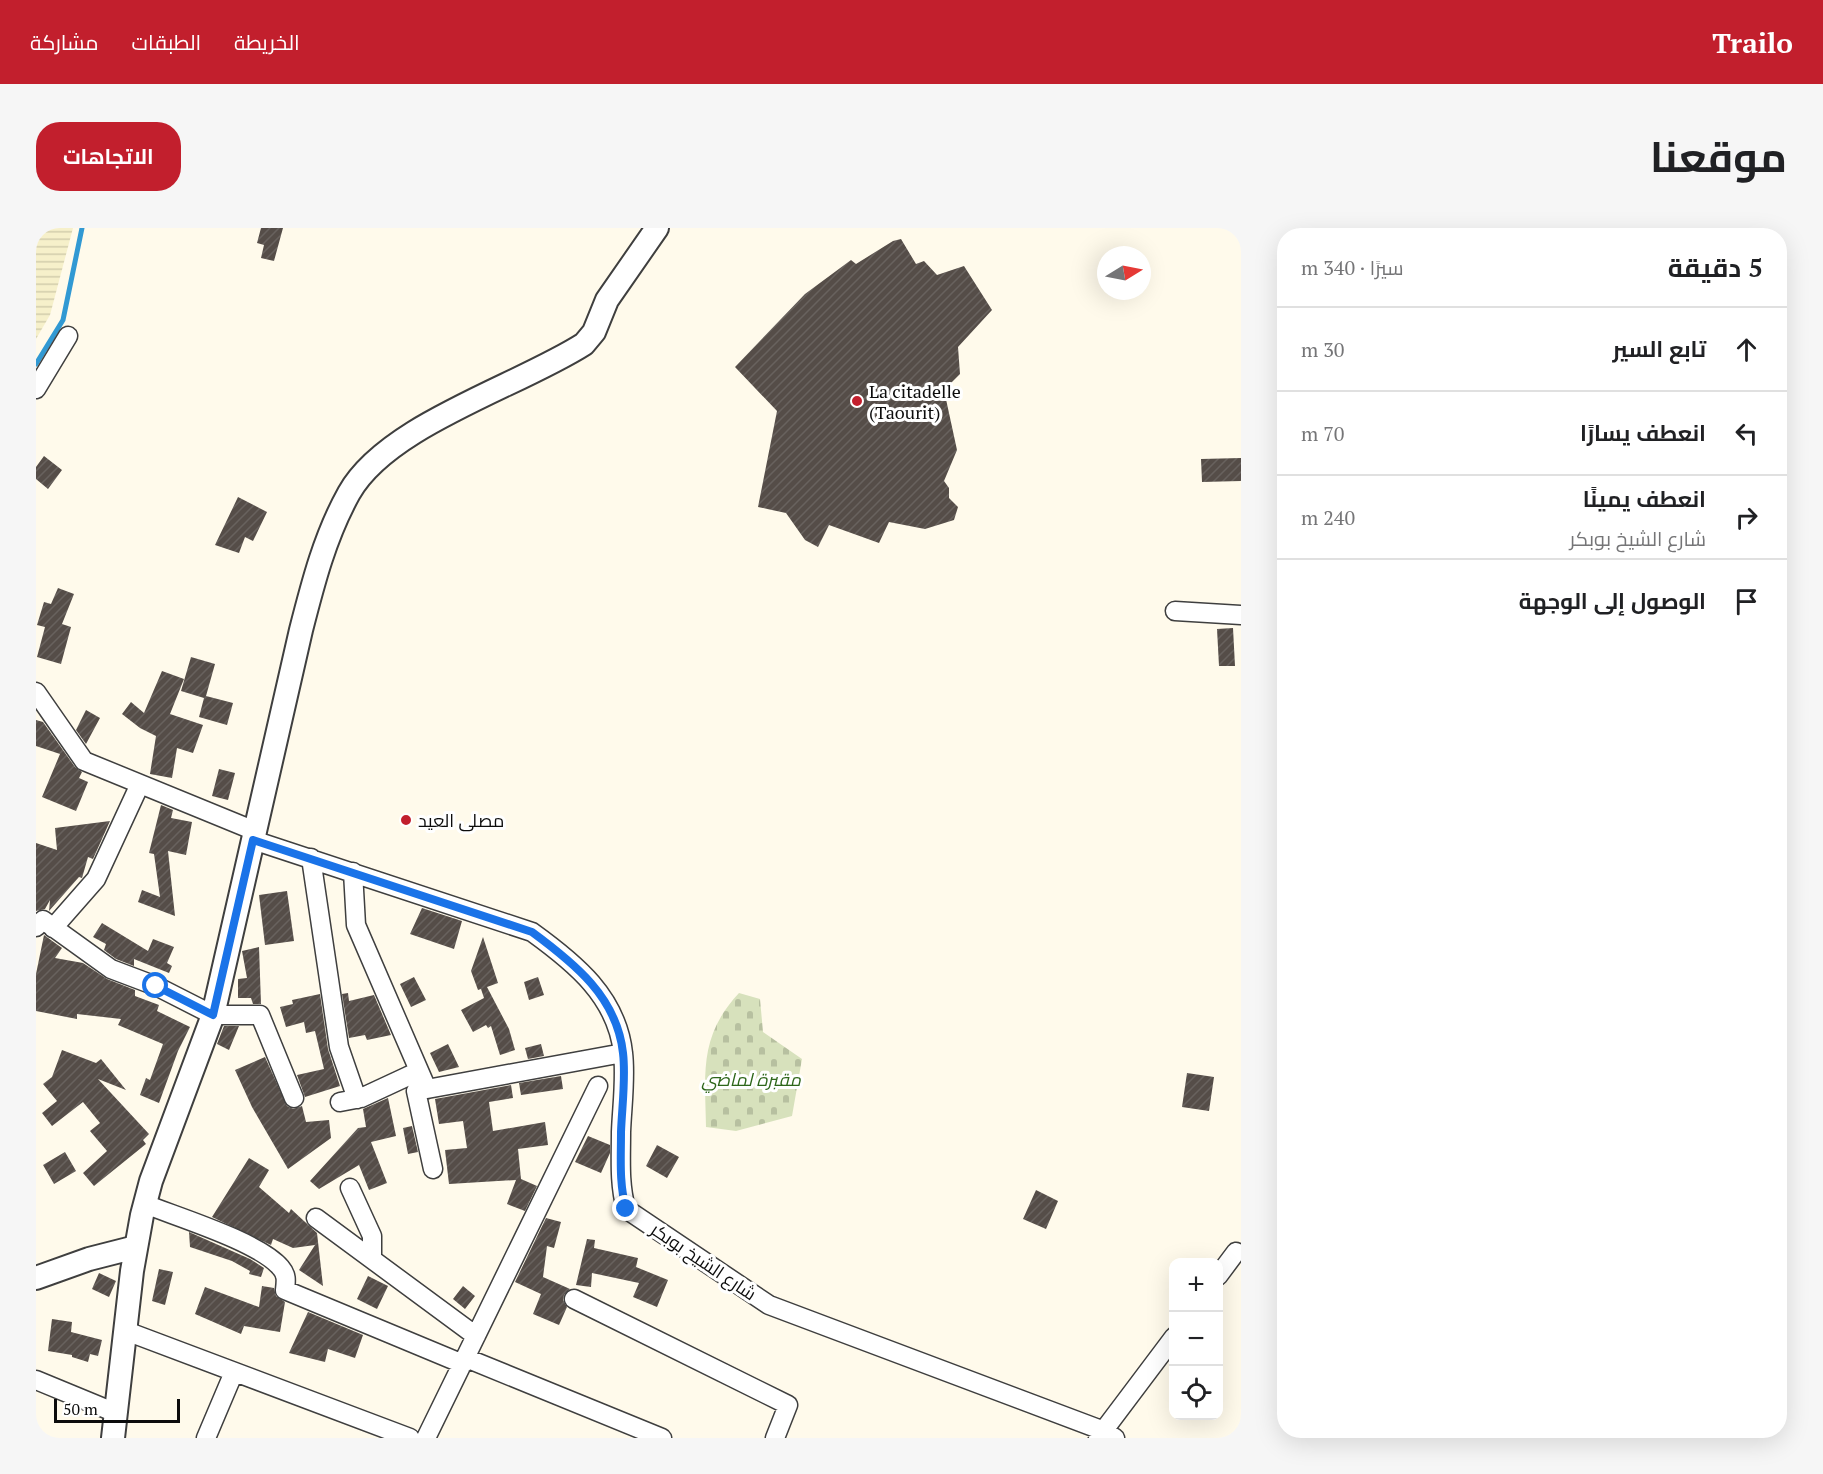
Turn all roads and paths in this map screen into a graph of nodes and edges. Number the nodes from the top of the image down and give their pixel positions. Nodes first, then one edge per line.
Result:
1 (657, 228) edge
2 (68, 336) dead end
3 (36, 389) edge
4 (1175, 611) dead end
5 (1241, 615) edge
6 (36, 692) edge
7 (140, 784) junction
8 (254, 835) junction
9 (310, 858) junction
10 (353, 872) junction
11 (44, 927) edge
12 (213, 1015) junction
13 (623, 1053) junction
14 (419, 1071) junction
15 (598, 1086) dead end
16 (428, 1089) junction
17 (294, 1098) dead end
18 (433, 1169) dead end
19 (350, 1188) dead end
20 (145, 1204) junction
21 (316, 1218) dead end
22 (136, 1246) junction
23 (1236, 1252) dead end
24 (372, 1259) junction
25 (1223, 1269) edge
26 (36, 1278) edge
27 (573, 1299) dead end
28 (126, 1331) junction
29 (476, 1336) junction
30 (1169, 1343) edge
31 (464, 1361) junction
32 (234, 1372) junction
33 (36, 1380) edge
34 (116, 1413) junction
35 (1106, 1436) edge
36 (113, 1438) edge
37 (206, 1438) edge
38 (410, 1438) edge
39 (426, 1438) edge
40 (662, 1438) edge
41 (775, 1438) edge

1 - 8 street
2 - 3 street
4 - 5 street
6 - 7 street, شارع الشيخ بوبكر
7 - 8 street, شارع الشيخ بوبكر
7 - 11 street
8 - 9 street, شارع الشيخ بوبكر
8 - 12 street
9 - 10 street, شارع الشيخ بوبكر
9 - 14 street
10 - 13 street, شارع الشيخ بوبكر
10 - 14 street
11 - 12 street
12 - 17 street
12 - 20 street
13 - 16 street
13 - 35 street, شارع الشيخ بوبكر
14 - 16 street
15 - 29 street
16 - 18 street
19 - 24 street
20 - 22 street
20 - 31 street
21 - 24 street
22 - 26 street
22 - 28 street
23 - 25 street
24 - 29 street
27 - 41 street
28 - 32 street
28 - 34 street
29 - 31 street
30 - 35 street
31 - 39 street
31 - 40 street
32 - 37 street
32 - 38 street
33 - 34 street
34 - 36 street

